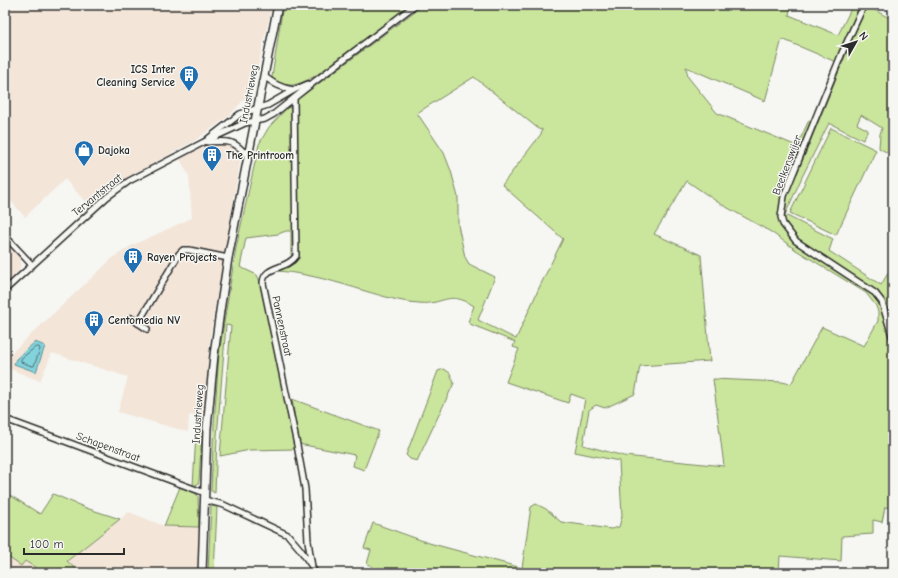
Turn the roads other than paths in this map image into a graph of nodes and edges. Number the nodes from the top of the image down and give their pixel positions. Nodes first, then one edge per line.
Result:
1 (278, 5) edge
2 (415, 5) edge
3 (864, 5) edge
4 (264, 76) junction
5 (314, 82) junction
6 (294, 90) junction
7 (294, 98) junction
8 (258, 108) junction
9 (255, 122) junction
10 (204, 142) junction
11 (248, 157) junction
12 (5, 236) edge
13 (228, 258) junction
14 (32, 265) junction
15 (5, 290) edge
16 (131, 318) dead end
17 (138, 323) junction
18 (147, 329) dead end
19 (893, 339) edge
20 (5, 419) edge
21 (205, 496) junction
22 (312, 567) junction
23 (202, 573) edge
24 (315, 573) edge

1 - 4 main road, Industrieweg
2 - 5 street, Tervantstraat
3 - 19 street, Beelkenswijer
4 - 6 street
4 - 8 main road, Industrieweg
5 - 6 street, Tervantstraat
5 - 7 street, Tervantstraat
6 - 8 street, Tervantstraat
7 - 9 street, Tervantstraat
7 - 22 street, Pannenstraat
8 - 9 main road, Industrieweg
8 - 10 street, Tervantstraat
9 - 10 street, Tervantstraat
9 - 11 main road, Industrieweg
10 - 11 street, Tervantstraat
10 - 14 street, Tervantstraat
11 - 13 main road, Industrieweg
12 - 14 street
13 - 17 street
13 - 21 main road, Industrieweg
14 - 15 street, Tervantstraat
16 - 17 street
17 - 18 street
20 - 21 street, Schapenstraat
21 - 22 street, Schapenstraat
21 - 23 main road, Industrieweg
22 - 24 street, Pannenstraat

